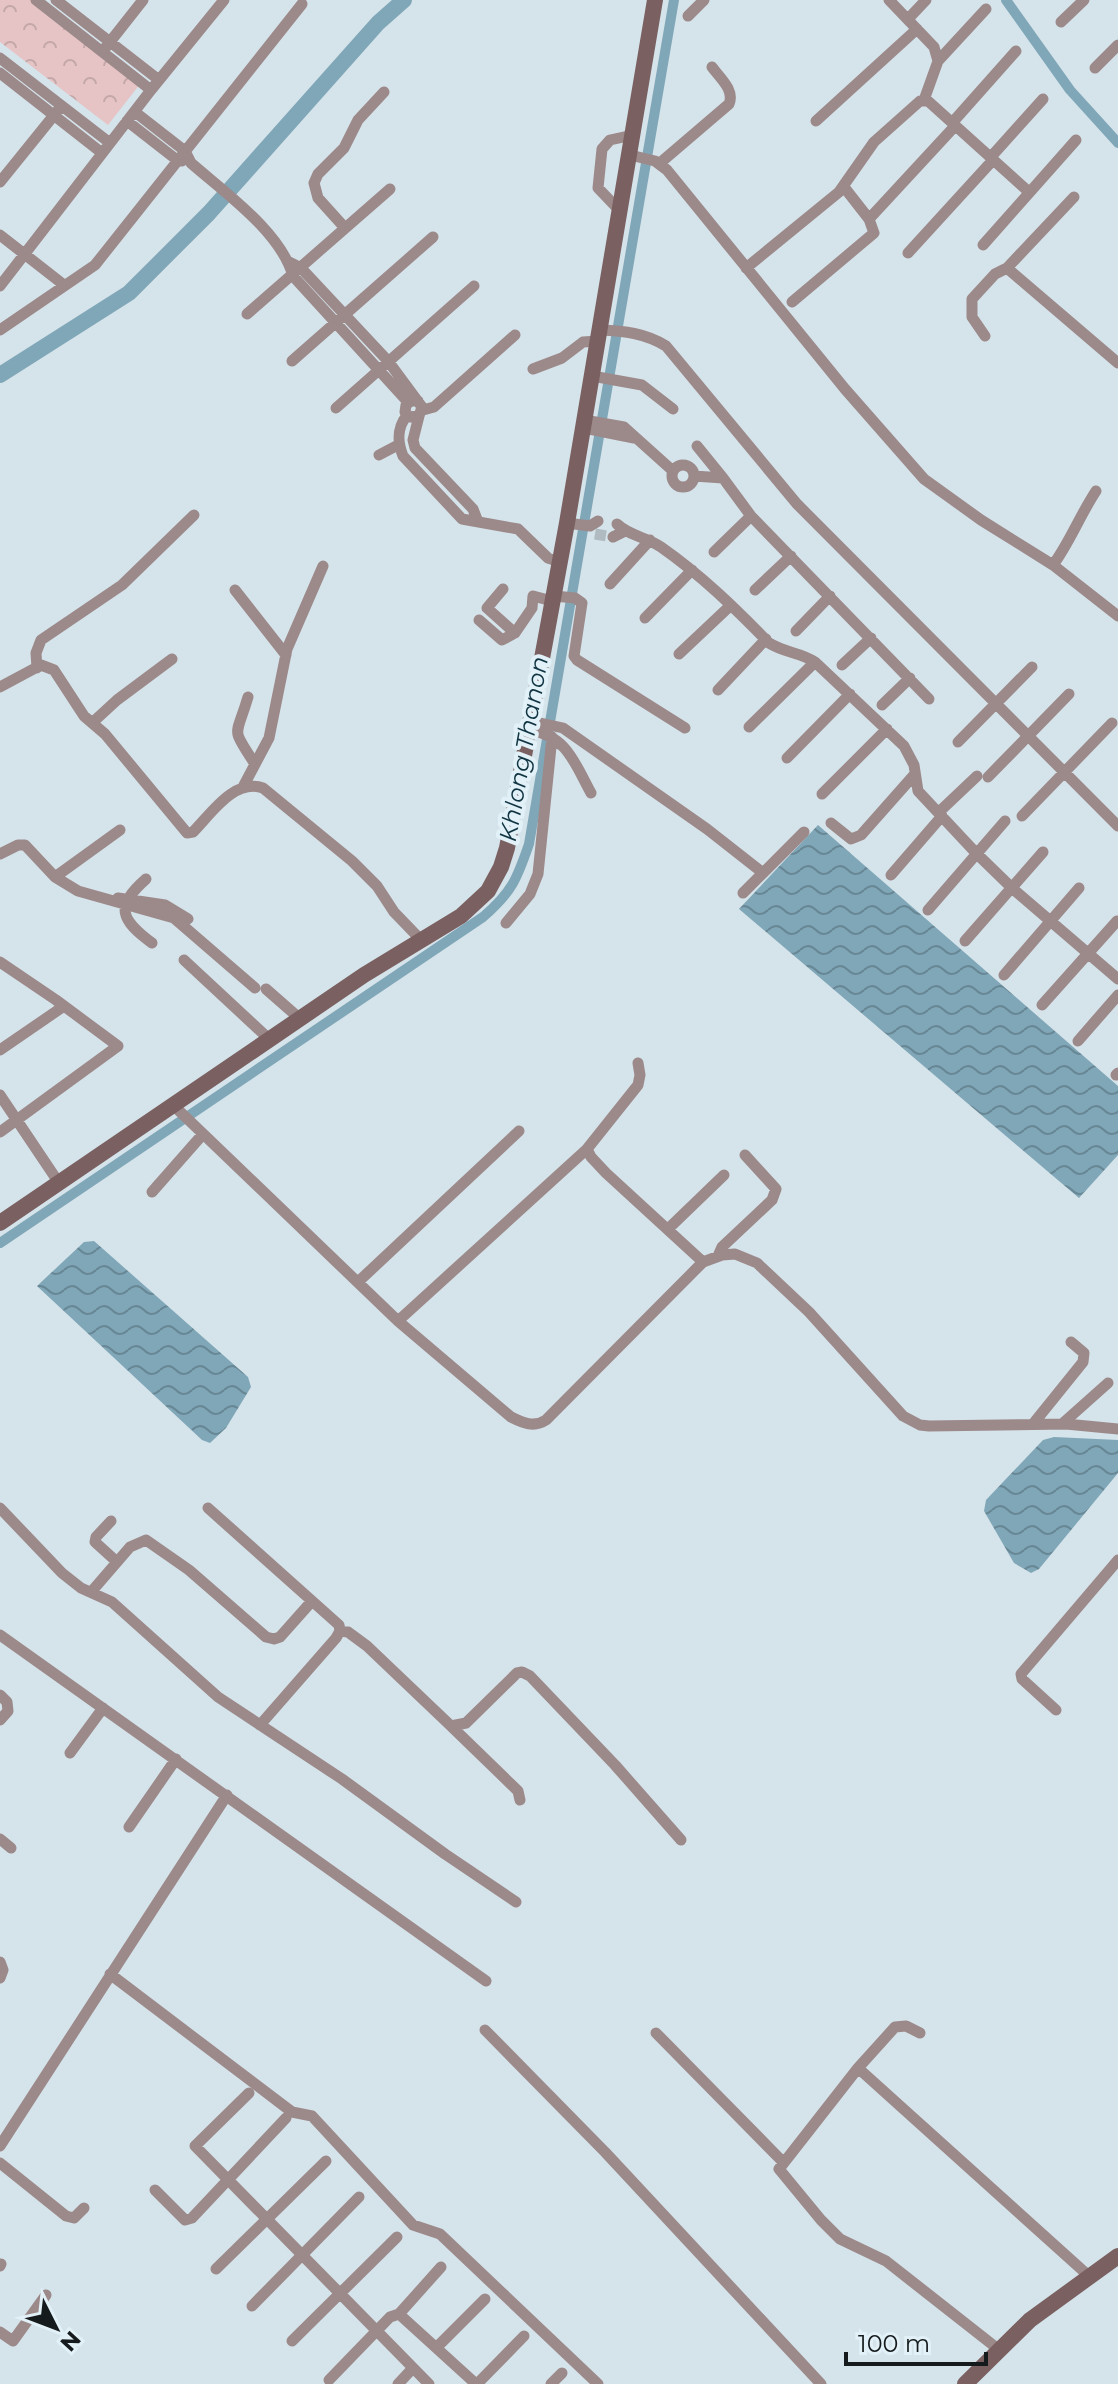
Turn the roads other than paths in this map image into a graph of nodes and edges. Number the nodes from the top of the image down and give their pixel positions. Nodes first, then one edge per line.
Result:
1 (36, 0) edge
2 (143, 0) edge
3 (224, 0) edge
4 (655, 0) edge
5 (704, 0) edge
6 (889, 0) edge
7 (926, 0) edge
8 (1084, 0) edge
9 (57, 4) edge
10 (302, 4) dead end
11 (986, 9) dead end
12 (688, 16) dead end
13 (908, 19) junction
14 (1061, 22) dead end
15 (917, 29) junction
16 (110, 42) junction
17 (1118, 45) edge
18 (1016, 51) dead end
19 (102, 52) junction
20 (938, 61) junction
21 (712, 67) dead end
22 (1095, 68) dead end
23 (3, 70) edge
24 (159, 80) junction
25 (151, 90) junction
26 (384, 92) dead end
27 (1043, 99) dead end
28 (924, 100) junction
29 (58, 110) junction
30 (131, 116) junction
31 (816, 121) dead end
32 (953, 124) junction
33 (633, 135) junction
34 (1076, 140) dead end
35 (110, 143) junction
36 (102, 153) junction
37 (634, 155) junction
38 (181, 156) junction
39 (992, 159) junction
40 (658, 162) junction
41 (0, 182) edge
42 (844, 187) junction
43 (390, 189) dead end
44 (1029, 192) junction
45 (1074, 197) dead end
46 (621, 212) junction
47 (869, 219) junction
48 (345, 228) junction
49 (0, 235) edge
50 (433, 237) dead end
51 (983, 245) dead end
52 (908, 253) dead end
53 (24, 254) junction
54 (746, 268) junction
55 (1007, 268) junction
56 (297, 272) junction
57 (64, 285) junction
58 (0, 286) edge
59 (474, 286) dead end
60 (792, 302) dead end
61 (247, 314) dead end
62 (339, 319) junction
63 (0, 330) edge
64 (602, 334) junction
65 (515, 335) dead end
66 (985, 336) dead end
67 (292, 361) dead end
68 (388, 361) junction
69 (1118, 363) edge
70 (533, 369) dead end
71 (378, 370) junction
72 (595, 377) junction
73 (336, 408) dead end
74 (415, 409) junction
75 (673, 409) dead end
76 (588, 425) junction
77 (398, 445) junction
78 (697, 446) dead end
79 (379, 455) dead end
80 (723, 478) junction
81 (1096, 491) dead end
82 (194, 515) dead end
83 (751, 516) junction
84 (478, 522) junction
85 (569, 523) junction
86 (592, 527) tunnel mouth
87 (613, 537) tunnel mouth
88 (650, 540) junction
89 (714, 552) dead end
90 (791, 556) junction
91 (560, 562) junction
92 (1053, 565) junction
93 (323, 566) dead end
94 (692, 570) junction
95 (610, 584) dead end
96 (503, 589) dead end
97 (235, 590) dead end
98 (755, 590) dead end
99 (830, 596) junction
100 (555, 598) junction
101 (731, 605) junction
102 (1118, 616) edge
103 (645, 618) dead end
104 (479, 620) dead end
105 (796, 631) dead end
106 (515, 633) junction
107 (871, 638) junction
108 (766, 639) junction
109 (679, 654) dead end
110 (286, 655) junction
111 (172, 659) dead end
112 (815, 662) junction
113 (842, 665) dead end
114 (1032, 667) dead end
115 (37, 668) junction
116 (910, 678) junction
117 (0, 687) edge
118 (718, 690) dead end
119 (850, 694) junction
120 (1069, 694) dead end
121 (248, 697) dead end
122 (929, 699) dead end
123 (995, 704) junction
124 (882, 705) dead end
125 (92, 723) junction
126 (1112, 723) dead end
127 (532, 726) junction
128 (749, 727) dead end
129 (685, 728) dead end
130 (887, 729) junction
131 (552, 732) junction
132 (1027, 737) junction
133 (958, 742) dead end
134 (787, 758) dead end
135 (255, 764) junction
136 (1064, 773) junction
137 (915, 774) junction
138 (244, 785) junction
139 (591, 793) dead end
140 (822, 794) dead end
141 (941, 814) junction
142 (1022, 816) dead end
143 (1005, 821) dead end
144 (831, 823) dead end
145 (1118, 826) edge
146 (120, 830) dead end
147 (804, 832) dead end
148 (1043, 852) dead end
149 (976, 853) junction
150 (0, 854) edge
151 (763, 873) junction
152 (891, 875) dead end
153 (55, 877) junction
154 (146, 879) dead end
155 (1012, 888) junction
156 (1079, 888) dead end
157 (743, 893) dead end
158 (126, 903) junction
159 (928, 910) dead end
160 (1051, 920) junction
161 (1117, 921) edge
162 (506, 923) dead end
163 (422, 941) junction
164 (965, 941) dead end
165 (152, 943) dead end
166 (1089, 953) junction
167 (184, 960) dead end
168 (1, 965) edge
169 (1004, 975) dead end
170 (1118, 979) edge
171 (1118, 995) edge
172 (1042, 1005) dead end
173 (64, 1006) junction
174 (296, 1020) junction
175 (269, 1039) junction
176 (1078, 1041) dead end
177 (0, 1050) edge
178 (638, 1063) dead end
179 (0, 1095) edge
180 (175, 1108) junction
181 (17, 1120) junction
182 (199, 1130) junction
183 (519, 1131) dead end
184 (0, 1132) edge
185 (587, 1149) junction
186 (745, 1155) dead end
187 (724, 1175) dead end
188 (59, 1183) junction
189 (152, 1192) dead end
190 (0, 1223) edge
191 (668, 1229) junction
192 (718, 1256) junction
193 (703, 1262) junction
194 (358, 1282) junction
195 (398, 1321) junction
196 (1071, 1342) dead end
197 (1108, 1383) dead end
198 (1033, 1424) junction
199 (1062, 1424) junction
200 (1118, 1429) edge
201 (0, 1508) edge
202 (208, 1508) dead end
203 (111, 1521) dead end
204 (1118, 1560) edge
205 (117, 1562) junction
206 (92, 1591) junction
207 (312, 1601) junction
208 (340, 1631) junction
209 (0, 1635) edge
210 (0, 1695) edge
211 (103, 1708) junction
212 (1056, 1710) dead end
213 (0, 1720) edge
214 (260, 1725) junction
215 (451, 1726) junction
216 (70, 1753) dead end
217 (176, 1759) junction
218 (227, 1795) junction
219 (520, 1800) dead end
220 (129, 1827) dead end
221 (0, 1839) edge
222 (681, 1840) dead end
223 (11, 1848) dead end
224 (516, 1902) dead end
225 (0, 1962) edge
226 (110, 1974) junction
227 (0, 1978) edge
228 (486, 1981) dead end
229 (485, 2030) dead end
230 (656, 2033) dead end
231 (920, 2033) dead end
232 (858, 2068) junction
233 (249, 2093) dead end
234 (286, 2118) dead end
235 (0, 2146) edge
236 (326, 2161) dead end
237 (783, 2162) junction
238 (0, 2163) edge
239 (228, 2182) junction
240 (155, 2190) dead end
241 (359, 2197) dead end
242 (84, 2208) dead end
243 (267, 2219) junction
244 (397, 2237) dead end
245 (303, 2255) junction
246 (1118, 2256) edge
247 (441, 2267) dead end
248 (216, 2269) dead end
249 (1090, 2277) junction
250 (341, 2294) junction
251 (46, 2295) dead end
252 (485, 2299) dead end
253 (252, 2306) dead end
254 (399, 2314) junction
255 (378, 2331) junction
256 (0, 2332) edge
257 (524, 2336) dead end
258 (292, 2341) dead end
259 (437, 2347) junction
260 (998, 2349) junction
261 (413, 2368) junction
262 (562, 2373) dead end
263 (329, 2380) dead end
264 (398, 2384) edge
265 (429, 2384) edge
266 (477, 2384) edge
267 (551, 2384) edge
268 (598, 2384) edge
269 (821, 2384) edge
270 (965, 2384) edge

1 - 9 street
2 - 16 street
3 - 24 street
4 - 33 street
5 - 12 street
6 - 13 street
7 - 13 street
8 - 14 street
9 - 16 street
9 - 19 street
10 - 38 street
11 - 20 street
13 - 15 street
15 - 20 street
15 - 31 street
16 - 19 street
16 - 24 street
17 - 22 street
18 - 32 street
19 - 25 street
20 - 28 street
21 - 40 street
23 - 29 street
24 - 25 street
25 - 30 street
26 - 48 street
27 - 39 street
28 - 32 street
28 - 42 street
29 - 35 street
29 - 36 street
29 - 41 street
30 - 35 street
30 - 38 street
32 - 39 street
32 - 47 street
33 - 37 street
33 - 46 street
34 - 44 street
35 - 36 street
36 - 53 street
37 - 40 street
37 - 46 street
38 - 56 street
38 - 57 street
39 - 44 street
39 - 52 street
40 - 54 street
42 - 47 street
42 - 54 street
43 - 48 street
44 - 51 street
45 - 55 street
46 - 64 street
47 - 60 street
48 - 56 street
49 - 53 street
50 - 62 street
53 - 57 street
53 - 58 street
54 - 92 street
55 - 66 street
55 - 69 street
56 - 61 street
56 - 62 street
57 - 63 street
59 - 68 street
62 - 67 street
62 - 68 street
62 - 71 street
64 - 70 street
64 - 72 street
64 - 123 street
65 - 74 street
68 - 71 street
68 - 74 street
71 - 73 street
71 - 74 street
72 - 75 street
72 - 76 street
74 - 77 street
74 - 84 street
76 - 80 street
76 - 85 street
77 - 79 street
77 - 84 street
78 - 80 street
80 - 83 street
81 - 92 street
82 - 115 street
83 - 89 street
83 - 90 street
84 - 91 street
85 - 86 street
85 - 91 street
87 - 88 street
88 - 94 street
88 - 95 street
90 - 98 street
90 - 99 street
91 - 100 street
92 - 102 street
93 - 110 street
94 - 101 street
94 - 103 street
96 - 106 street
97 - 110 street
99 - 105 street
99 - 107 street
100 - 106 street
100 - 127 street
100 - 129 street
101 - 108 street
101 - 109 street
104 - 106 street
107 - 113 street
107 - 116 street
108 - 112 street
108 - 118 street
110 - 135 street
111 - 125 street
112 - 119 street
112 - 128 street
114 - 123 street
115 - 117 street
115 - 125 street
116 - 122 street
116 - 124 street
119 - 130 street
119 - 134 street
120 - 132 street
121 - 135 street
123 - 132 street
123 - 133 street
125 - 138 street
126 - 136 street
127 - 131 street
127 - 163 street
130 - 137 street
130 - 140 street
131 - 139 street
131 - 151 street
131 - 162 street
132 - 136 street
132 - 141 street
135 - 138 street
136 - 142 street
136 - 145 street
137 - 141 street
137 - 144 street
138 - 163 street
141 - 149 street
141 - 152 street
143 - 149 street
146 - 153 street
147 - 151 street
148 - 155 street
149 - 155 street
149 - 159 street
150 - 153 street
151 - 157 street
153 - 158 street
154 - 158 street
155 - 160 street
155 - 164 street
156 - 160 street
158 - 165 street
158 - 174 street
160 - 166 street
160 - 169 street
161 - 166 street
163 - 174 street
166 - 170 street
166 - 172 street
167 - 175 street
168 - 173 street
171 - 176 street
173 - 177 street
173 - 181 street
174 - 175 street
175 - 180 street
178 - 185 street
179 - 181 street
180 - 182 street
180 - 188 street
181 - 184 street
181 - 188 street
182 - 189 street
182 - 194 street
183 - 194 street
185 - 191 street
185 - 195 street
186 - 192 street
187 - 191 street
188 - 190 street
191 - 193 street
192 - 193 street
192 - 198 street
193 - 195 street
194 - 195 street
196 - 198 street
197 - 199 street
198 - 199 street
199 - 200 street
201 - 206 street
202 - 207 street
203 - 205 street
204 - 212 street
205 - 206 street
205 - 207 street
206 - 214 street
207 - 208 street
208 - 214 street
208 - 215 street
209 - 211 street
210 - 213 street
211 - 216 street
211 - 217 street
214 - 224 street
215 - 219 street
215 - 222 street
217 - 218 street
217 - 220 street
218 - 226 street
218 - 228 street
221 - 223 street
225 - 227 street
226 - 235 street
226 - 268 street
229 - 269 street
230 - 237 street
231 - 232 street
232 - 237 street
232 - 249 street
233 - 239 street
234 - 239 street
236 - 243 street
237 - 260 street
238 - 242 street
239 - 240 street
239 - 243 street
241 - 245 street
243 - 245 street
243 - 248 street
244 - 250 street
245 - 250 street
245 - 253 street
246 - 249 street
247 - 254 street
249 - 260 street
250 - 255 street
250 - 258 street
251 - 256 street
252 - 259 street
254 - 255 street
254 - 259 street
255 - 261 street
255 - 263 street
257 - 266 street
259 - 266 street
260 - 270 street
261 - 264 street
261 - 265 street
262 - 267 street

